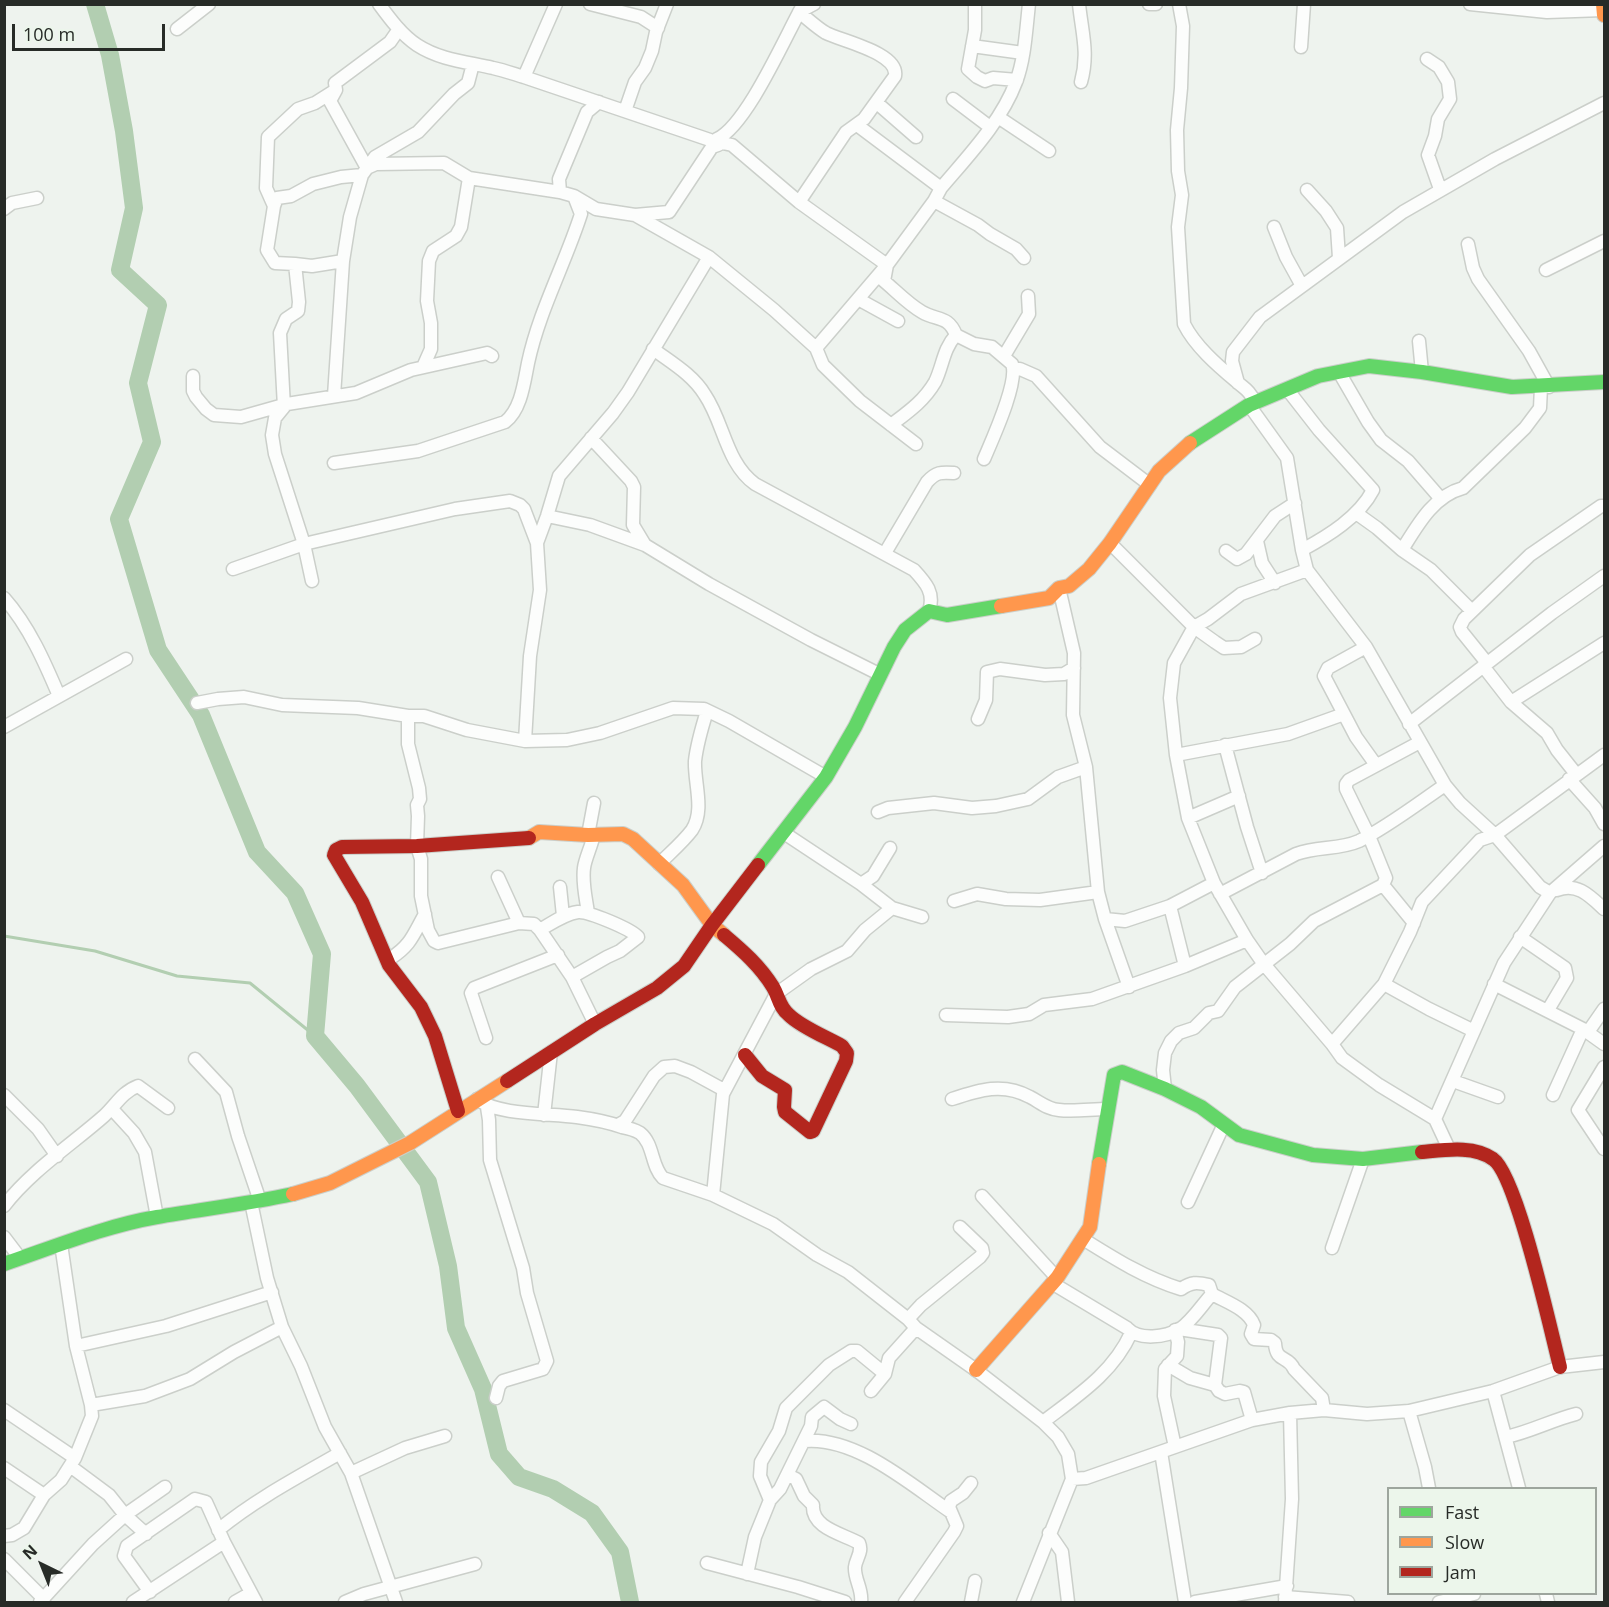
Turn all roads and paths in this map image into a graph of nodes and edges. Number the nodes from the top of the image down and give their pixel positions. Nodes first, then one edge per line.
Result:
1 (208, 4) edge
2 (379, 4) edge
3 (556, 4) edge
4 (590, 4) edge
5 (667, 4) edge
6 (814, 4) edge
7 (975, 4) edge
8 (1029, 4) edge
9 (1079, 4) edge
10 (1149, 4) edge
11 (1156, 4) edge
12 (1304, 4) edge
13 (1470, 4) edge
14 (1178, 5) edge
15 (801, 8) edge
16 (1604, 10) edge
17 (658, 28) junction
18 (177, 29) dead end
19 (399, 29) junction
20 (972, 46) junction
21 (1301, 47) dead end
22 (1023, 53) junction
23 (1427, 59) dead end
24 (473, 64) junction
25 (524, 77) junction
26 (1017, 80) junction
27 (1080, 82) dead end
28 (336, 90) junction
29 (953, 99) dead end
30 (599, 102) junction
31 (877, 103) junction
32 (1605, 103) edge
33 (625, 111) junction
34 (994, 122) junction
35 (857, 125) junction
36 (916, 137) dead end
37 (714, 142) junction
38 (1050, 151) dead end
39 (365, 171) junction
40 (469, 178) junction
41 (941, 188) junction
42 (1440, 189) junction
43 (1307, 190) dead end
44 (560, 192) junction
45 (574, 196) junction
46 (37, 198) dead end
47 (934, 201) junction
48 (799, 202) junction
49 (274, 206) junction
50 (4, 209) edge
51 (635, 215) junction
52 (1274, 227) dead end
53 (1605, 241) edge
54 (1468, 244) dead end
55 (709, 256) junction
56 (1024, 258) dead end
57 (1339, 258) junction
58 (344, 261) junction
59 (294, 264) junction
60 (887, 265) junction
61 (1546, 270) dead end
62 (1302, 286) junction
63 (1028, 296) dead end
64 (858, 299) junction
65 (898, 321) dead end
66 (956, 335) junction
67 (1419, 341) dead end
68 (816, 348) junction
69 (653, 349) junction
70 (492, 356) dead end
71 (1004, 356) junction
72 (423, 367) junction
73 (1014, 369) junction
74 (1339, 372) junction
75 (1422, 372) junction
76 (193, 376) dead end
77 (1605, 382) edge
78 (1238, 383) junction
79 (1545, 387) junction
80 (1287, 389) junction
81 (334, 396) junction
82 (1252, 403) junction
83 (284, 407) junction
84 (891, 425) junction
85 (591, 438) junction
86 (916, 444) dead end
87 (984, 459) dead end
88 (334, 463) dead end
89 (954, 473) dead end
90 (1150, 484) junction
91 (1440, 500) junction
92 (1294, 503) junction
93 (1605, 506) edge
94 (1356, 513) junction
95 (548, 516) junction
96 (1257, 541) junction
97 (537, 543) junction
98 (1110, 543) junction
99 (304, 544) junction
100 (645, 545) junction
101 (1302, 550) junction
102 (1402, 550) junction
103 (1226, 551) dead end
104 (885, 553) junction
105 (233, 569) dead end
106 (1307, 570) junction
107 (1605, 576) edge
108 (312, 581) dead end
109 (1275, 583) junction
110 (1059, 588) junction
111 (4, 598) edge
112 (1471, 610) junction
113 (929, 611) junction
114 (1194, 627) junction
115 (1255, 639) dead end
116 (1605, 643) edge
117 (1366, 647) junction
118 (126, 659) dead end
119 (1485, 664) junction
120 (1074, 668) junction
121 (879, 674) junction
122 (59, 696) junction
123 (1511, 702) junction
124 (197, 703) dead end
125 (707, 711) junction
126 (1344, 714) junction
127 (408, 716) junction
128 (978, 719) dead end
129 (1409, 724) junction
130 (4, 727) edge
131 (525, 741) junction
132 (1420, 742) junction
133 (1225, 745) junction
134 (1176, 755) junction
135 (1605, 755) edge
136 (1376, 765) junction
137 (1086, 767) junction
138 (826, 777) junction
139 (1573, 777) junction
140 (1445, 785) junction
141 (1239, 796) junction
142 (594, 803) dead end
143 (878, 812) dead end
144 (1188, 818) junction
145 (1605, 824) edge
146 (784, 833) junction
147 (591, 835) junction
148 (1495, 835) junction
149 (1369, 836) junction
150 (417, 846) junction
151 (1605, 846) edge
152 (890, 848) dead end
153 (659, 864) junction
154 (1262, 873) junction
155 (498, 877) dead end
156 (861, 884) junction
157 (1383, 885) junction
158 (560, 887) dead end
159 (1217, 889) junction
160 (1098, 892) junction
161 (1550, 893) junction
162 (954, 902) dead end
163 (1170, 906) junction
164 (892, 908) junction
165 (1605, 909) edge
166 (588, 913) junction
167 (425, 914) junction
168 (563, 916) junction
169 (922, 917) dead end
170 (1105, 919) junction
171 (519, 923) junction
172 (1414, 923) junction
173 (712, 925) junction
174 (540, 930) junction
175 (1520, 938) junction
176 (1247, 940) junction
177 (558, 955) junction
178 (1263, 963) junction
179 (389, 965) junction
180 (1185, 966) junction
181 (572, 977) junction
182 (1384, 984) junction
183 (1494, 984) junction
184 (1129, 987) junction
185 (776, 994) junction
186 (1605, 1009) edge
187 (1548, 1011) junction
188 (946, 1015) dead end
189 (595, 1024) junction
190 (1585, 1030) junction
191 (1474, 1031) junction
192 (486, 1038) dead end
193 (1332, 1044) junction
194 (1605, 1044) edge
195 (551, 1052) junction
196 (745, 1055) junction
197 (195, 1059) dead end
198 (1605, 1067) edge
199 (1453, 1081) junction
200 (1165, 1089) junction
201 (724, 1090) junction
202 (4, 1095) edge
203 (1553, 1095) dead end
204 (1498, 1097) dead end
205 (952, 1099) dead end
206 (482, 1103) junction
207 (168, 1108) dead end
208 (112, 1109) junction
209 (1107, 1109) junction
210 (458, 1112) junction
211 (544, 1115) junction
212 (1435, 1119) junction
213 (1224, 1124) junction
214 (618, 1125) junction
215 (1449, 1149) junction
216 (1605, 1149) edge
217 (57, 1156) junction
218 (1363, 1158) junction
219 (713, 1195) junction
220 (982, 1196) dead end
221 (255, 1201) junction
222 (1188, 1202) dead end
223 (4, 1206) edge
224 (157, 1217) junction
225 (960, 1227) dead end
226 (4, 1238) edge
227 (1083, 1239) junction
228 (60, 1244) junction
229 (1332, 1248) dead end
230 (20, 1258) junction
231 (4, 1264) edge
232 (1055, 1280) junction
233 (272, 1292) junction
234 (1212, 1294) junction
235 (912, 1323) junction
236 (282, 1327) junction
237 (1177, 1330) junction
238 (1131, 1333) junction
239 (76, 1346) junction
240 (1605, 1362) edge
241 (1168, 1365) junction
242 (1560, 1367) junction
243 (976, 1370) junction
244 (885, 1374) junction
245 (1215, 1385) junction
246 (871, 1391) dead end
247 (1493, 1391) junction
248 (496, 1398) dead end
249 (91, 1405) junction
250 (4, 1410) edge
251 (1324, 1410) junction
252 (1409, 1411) junction
253 (1290, 1413) junction
254 (1576, 1414) dead end
255 (1252, 1420) junction
256 (1043, 1422) junction
257 (851, 1424) dead end
258 (445, 1436) dead end
259 (1506, 1437) junction
260 (804, 1441) junction
261 (1175, 1447) junction
262 (1161, 1452) junction
263 (340, 1453) junction
264 (72, 1462) junction
265 (4, 1468) edge
266 (351, 1473) junction
267 (788, 1475) junction
268 (1072, 1479) junction
269 (971, 1483) dead end
270 (165, 1487) dead end
271 (1429, 1487) edge
272 (1519, 1487) edge
273 (44, 1495) junction
274 (770, 1500) junction
275 (951, 1512) junction
276 (125, 1515) junction
277 (1049, 1533) junction
278 (146, 1534) junction
279 (4, 1536) edge
280 (221, 1536) junction
281 (4, 1559) edge
282 (707, 1563) dead end
283 (475, 1564) dead end
284 (747, 1574) junction
285 (975, 1581) dead end
286 (391, 1587) junction
287 (150, 1592) junction
288 (1286, 1595) edge
289 (1466, 1595) edge
290 (807, 1597) edge
291 (253, 1598) edge
292 (42, 1601) edge
293 (133, 1602) edge
294 (235, 1602) edge
295 (345, 1602) edge
296 (396, 1602) edge
297 (845, 1602) edge
298 (861, 1602) edge
299 (905, 1602) edge
300 (971, 1602) edge
301 (1023, 1602) edge
302 (1068, 1602) edge
303 (1185, 1602) edge
304 (1195, 1602) edge
305 (1348, 1602) edge
306 (1440, 1602) edge

1 - 18 street
2 - 19 street
3 - 25 street
4 - 17 street
5 - 17 street
6 - 15 street
7 - 20 street
8 - 22 street
9 - 27 street
10 - 11 street
12 - 21 street
13 - 16 street
14 - 78 street
15 - 31 street
15 - 37 street
17 - 33 street
19 - 24 street
19 - 28 street
20 - 22 street
20 - 26 street
22 - 26 street
23 - 42 street
24 - 25 street
24 - 39 street
25 - 30 street
26 - 34 street
28 - 39 street
28 - 49 street
29 - 34 street
30 - 33 street
30 - 44 street
31 - 35 street
31 - 36 street
32 - 42 street
33 - 37 street
34 - 38 street
34 - 41 street
35 - 41 street
35 - 48 street
37 - 48 street
37 - 51 street
39 - 40 street
39 - 49 street
39 - 58 street
40 - 44 street
40 - 72 street
41 - 47 street
42 - 57 street
43 - 57 street
44 - 45 street
45 - 51 street
45 - 88 street
46 - 50 street
47 - 56 street
47 - 60 street
48 - 60 street
49 - 59 street
51 - 55 street
52 - 62 street
53 - 61 street
54 - 79 street
55 - 68 street
55 - 69 street
57 - 62 street
58 - 59 street
58 - 81 street
59 - 83 street
60 - 64 street
60 - 66 street
62 - 78 street
63 - 71 street
64 - 65 street
64 - 68 street
66 - 71 street
66 - 84 street
67 - 75 street
68 - 84 street
69 - 85 street
69 - 104 street
70 - 72 street
71 - 73 street
72 - 81 street
73 - 87 street
73 - 90 street
74 - 75 street
74 - 80 street
74 - 91 street
75 - 79 street
76 - 83 street
77 - 79 street
78 - 82 street
79 - 91 street
80 - 82 street
80 - 94 street
81 - 83 street
82 - 90 street
82 - 92 street
83 - 99 street
84 - 86 street
85 - 95 street
85 - 100 street
89 - 104 street
90 - 98 street
91 - 102 street
92 - 96 street
92 - 101 street
93 - 112 street
94 - 101 street
94 - 102 street
95 - 97 street
95 - 100 street
96 - 103 street
96 - 109 street
97 - 99 street
97 - 131 street
98 - 110 street
98 - 114 street
99 - 105 street
99 - 108 street
100 - 121 street
101 - 106 street
102 - 112 street
104 - 113 street
106 - 109 street
106 - 117 street
107 - 119 street
109 - 114 street
110 - 113 street
110 - 120 street
111 - 122 street
112 - 119 street
113 - 121 street
114 - 115 street
114 - 134 street
116 - 123 street
117 - 126 street
117 - 129 street
118 - 122 street
119 - 123 street
119 - 129 street
120 - 128 street
120 - 137 street
121 - 138 street
122 - 130 street
123 - 139 street
124 - 127 street
125 - 131 street
125 - 138 street
125 - 153 street
126 - 133 street
126 - 136 street
127 - 131 street
127 - 150 street
129 - 132 street
132 - 136 street
132 - 140 street
133 - 134 street
133 - 141 street
134 - 144 street
135 - 139 street
136 - 149 street
137 - 143 street
137 - 160 street
138 - 146 street
139 - 145 street
139 - 148 street
140 - 148 street
140 - 149 street
141 - 144 street
141 - 154 street
142 - 147 street
144 - 159 street
146 - 156 street
146 - 173 street
147 - 150 street
147 - 153 street
147 - 166 street
148 - 161 street
148 - 172 street
149 - 154 street
149 - 157 street
150 - 167 street
150 - 179 street
151 - 161 street
152 - 156 street
153 - 173 street
154 - 159 street
155 - 171 street
156 - 164 street
157 - 172 street
157 - 178 street
158 - 168 street
159 - 163 street
159 - 176 street
160 - 162 street
160 - 170 street
161 - 165 street
161 - 175 street
163 - 170 street
163 - 180 street
164 - 169 street
164 - 185 street
166 - 168 street
166 - 181 street
167 - 171 street
167 - 179 street
168 - 174 street
170 - 184 street
171 - 174 street
172 - 182 street
173 - 185 street
173 - 189 street
174 - 177 street
175 - 183 street
175 - 187 street
176 - 178 street
176 - 180 street
177 - 181 street
177 - 192 street
178 - 193 street
178 - 200 street
179 - 210 street
180 - 184 street
181 - 189 street
182 - 191 street
182 - 193 street
183 - 187 street
183 - 191 street
184 - 188 street
185 - 196 street
185 - 196 street
186 - 190 street
187 - 190 street
189 - 195 street
190 - 194 street
190 - 203 street
191 - 199 street
193 - 212 street
195 - 206 street
195 - 211 street
196 - 201 street
197 - 221 street
198 - 216 street
199 - 204 street
199 - 212 street
200 - 209 street
200 - 213 street
201 - 214 street
201 - 219 street
202 - 217 street
205 - 209 street
206 - 210 street
206 - 211 street
206 - 248 street
207 - 208 street
208 - 217 street
208 - 224 street
209 - 227 street
210 - 221 street
211 - 214 street
212 - 215 street
213 - 218 street
213 - 222 street
214 - 219 street
215 - 218 street
215 - 242 street
217 - 223 street
218 - 229 street
219 - 235 street
220 - 232 street
221 - 224 street
221 - 233 street
224 - 228 street
225 - 235 street
226 - 230 street
227 - 232 street
227 - 234 street
228 - 230 street
228 - 239 street
230 - 231 street
232 - 238 street
232 - 243 street
233 - 236 street
233 - 239 street
234 - 237 street
234 - 251 street
235 - 243 street
235 - 244 street
236 - 249 street
236 - 263 street
237 - 238 street
237 - 241 street
237 - 245 street
238 - 256 street
239 - 249 street
240 - 242 street
241 - 245 street
241 - 261 street
242 - 247 street
243 - 256 street
244 - 246 street
244 - 274 street
245 - 255 street
247 - 252 street
247 - 259 street
249 - 264 street
250 - 264 street
251 - 252 street
251 - 253 street
252 - 271 street
253 - 255 street
253 - 288 street
254 - 259 street
255 - 261 street
256 - 268 street
257 - 260 street
258 - 266 street
259 - 272 street
260 - 267 street
260 - 275 street
261 - 262 street
262 - 268 street
262 - 303 street
263 - 266 street
263 - 280 street
264 - 273 street
264 - 276 street
265 - 273 street
266 - 286 street
267 - 274 street
267 - 298 street
268 - 277 street
269 - 275 street
270 - 276 street
273 - 279 street
274 - 284 street
275 - 299 street
276 - 278 street
276 - 292 street
277 - 301 street
277 - 302 street
278 - 280 street
278 - 287 street
280 - 287 street
280 - 291 street
281 - 292 street
282 - 284 street
283 - 286 street
284 - 290 street
285 - 300 street
286 - 295 street
286 - 296 street
287 - 293 street
288 - 304 street
288 - 305 street
289 - 306 street
290 - 297 street
291 - 294 street

